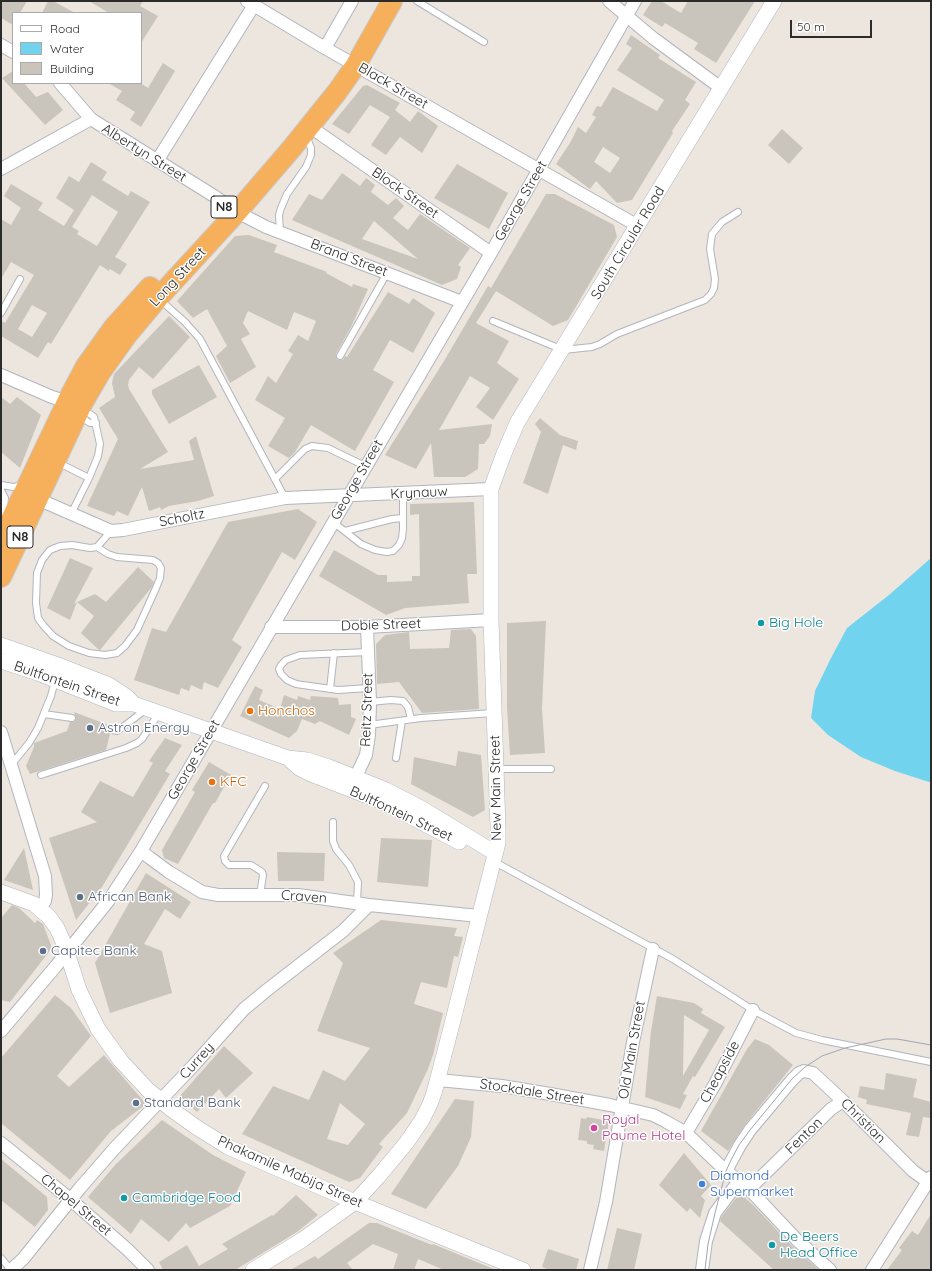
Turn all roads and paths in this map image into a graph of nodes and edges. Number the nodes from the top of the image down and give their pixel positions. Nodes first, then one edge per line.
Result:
1 (352, 1) edge
2 (377, 1) edge
3 (392, 1) edge
4 (417, 1) edge
5 (609, 1) edge
6 (635, 1) edge
7 (774, 1) edge
8 (251, 3) edge
9 (626, 16) junction
10 (484, 42) dead end
11 (1, 45) edge
12 (325, 48) junction
13 (12, 51) edge
14 (350, 62) junction
15 (61, 84) edge
16 (721, 88) junction
17 (91, 119) junction
18 (312, 133) junction
19 (157, 161) junction
20 (1, 169) edge
21 (539, 170) junction
22 (232, 208) junction
23 (738, 212) dead end
24 (638, 226) junction
25 (280, 232) junction
26 (491, 253) junction
27 (387, 273) junction
28 (20, 279) dead end
29 (158, 298) junction
30 (462, 302) junction
31 (1, 313) edge
32 (493, 321) dead end
33 (563, 350) junction
34 (340, 356) dead end
35 (1, 375) edge
36 (69, 405) junction
37 (56, 461) junction
38 (365, 466) junction
39 (33, 474) junction
40 (89, 478) junction
41 (275, 479) junction
42 (1, 485) edge
43 (491, 489) junction
44 (1, 490) edge
45 (402, 493) junction
46 (31, 496) junction
47 (348, 496) junction
48 (285, 498) junction
49 (71, 514) junction
50 (403, 518) junction
51 (333, 522) junction
52 (1, 526) edge
53 (110, 531) junction
54 (345, 531) junction
55 (1, 541) edge
56 (97, 548) junction
57 (1, 577) edge
58 (491, 620) junction
59 (271, 627) junction
60 (367, 627) junction
61 (1, 645) edge
62 (368, 652) junction
63 (334, 653) junction
64 (1, 661) edge
65 (55, 680) junction
66 (369, 688) junction
67 (330, 689) junction
68 (370, 702) junction
69 (146, 709) junction
70 (494, 713) junction
71 (44, 714) junction
72 (72, 718) dead end
73 (411, 719) junction
74 (402, 720) junction
75 (370, 725) junction
76 (112, 730) dead end
77 (1, 732) edge
78 (211, 732) junction
79 (396, 758) dead end
80 (11, 766) junction
81 (496, 769) junction
82 (551, 769) dead end
83 (41, 775) dead end
84 (353, 784) junction
85 (265, 786) dead end
86 (333, 822) dead end
87 (141, 851) junction
88 (494, 857) junction
89 (1, 892) edge
90 (260, 895) junction
91 (363, 904) junction
92 (40, 908) junction
93 (479, 916) junction
94 (653, 948) junction
95 (67, 952) junction
96 (753, 1010) junction
97 (1, 1031) edge
98 (931, 1062) edge
99 (438, 1080) junction
100 (160, 1101) junction
101 (843, 1101) junction
102 (622, 1108) junction
103 (686, 1133) junction
104 (1, 1143) edge
105 (726, 1171) junction
106 (740, 1181) junction
107 (930, 1181) edge
108 (749, 1189) junction
109 (70, 1199) junction
110 (355, 1202) junction
111 (1, 1258) edge
112 (11, 1270) edge
113 (148, 1270) edge
114 (253, 1270) edge
115 (523, 1270) edge
116 (590, 1270) edge
117 (702, 1270) edge
118 (830, 1270) edge
119 (872, 1270) edge

1 - 12 street
2 - 14 highway, Long Street / N8
3 - 14 highway, Long Street / N8
4 - 10 lane
5 - 9 street
6 - 9 street, George Street
7 - 16 street, South Circular Road
8 - 12 street, Black Street
8 - 19 street
9 - 16 street
9 - 21 street, George Street
11 - 13 street
12 - 14 street, Black Street
14 - 18 highway, Long Street / N8
14 - 21 street, Black Street
14 - 22 highway, Long Street / N8
15 - 17 street, Albertyn Street
16 - 24 street, South Circular Road
17 - 19 street, Albertyn Street
17 - 20 street
18 - 22 highway, Long Street / N8
18 - 25 lane
18 - 26 street, Block Street
19 - 22 street, Albertyn Street
21 - 24 street, Black Street
21 - 26 street, George Street
22 - 25 street, Brand Street
22 - 29 highway, Long Street / N8
22 - 36 highway, Long Street / N8
23 - 33 lane
24 - 33 street, South Circular Road
25 - 27 street, Brand Street
26 - 30 street, George Street
27 - 30 street, Brand Street
27 - 34 lane
28 - 31 lane
29 - 36 highway, Long Street / N8
29 - 41 lane
30 - 38 street, George Street
32 - 33 lane
33 - 43 street, South Circular Road
35 - 36 street
36 - 37 highway, Long Street / N8
36 - 39 highway, Long Street / N8
36 - 40 lane
37 - 40 lane
37 - 46 highway, Long Street / N8
38 - 41 lane
38 - 47 street, George Street
39 - 42 lane
39 - 46 highway, Long Street / N8
40 - 49 lane
41 - 48 lane
43 - 45 street, Krynauw
43 - 58 street, New Main Street
44 - 52 lane
45 - 47 street, Krynauw
45 - 50 lane
46 - 49 street
46 - 55 highway, Long Street / N8
46 - 57 highway, Long Street / N8
47 - 48 street, Scholtz
47 - 51 street, George Street
48 - 53 street, Scholtz
49 - 53 street
50 - 54 lane
50 - 54 lane
51 - 54 lane
51 - 59 street, George Street
53 - 56 lane
56 - 56 lane
58 - 60 street, Dobie Street
58 - 70 street, New Main Street
59 - 60 street, Dobie Street
59 - 78 street, George Street
60 - 62 street, Reitz Street
61 - 69 street, Bultfontein Street
62 - 63 lane
62 - 66 street, Reitz Street
63 - 67 lane
63 - 67 lane
64 - 65 street, Bultfontein Street
65 - 69 street, Bultfontein Street
65 - 71 lane
66 - 67 lane
66 - 68 street, Reitz Street
68 - 73 lane
68 - 75 street, Reitz Street
69 - 76 lane
69 - 78 street, Bultfontein Street
69 - 83 lane
70 - 73 lane
70 - 81 street, New Main Street
71 - 72 lane
71 - 80 lane
73 - 74 lane
74 - 75 lane
74 - 79 lane
75 - 84 street, Reitz Street
77 - 80 street
78 - 84 street, Bultfontein Street
78 - 87 street, George Street
80 - 92 street
81 - 82 lane
81 - 88 street, New Main Street
84 - 88 street, Bultfontein Street
85 - 90 lane
86 - 91 lane
87 - 90 street, Craven
87 - 95 street, George Street
88 - 93 street, New Main Street
88 - 94 lane
89 - 92 street
90 - 91 street, Craven
91 - 93 street, Craven
91 - 100 street, Currey
92 - 95 street, Phakamile Mabija Street
93 - 99 street, New Main Street
94 - 96 lane
94 - 102 street, Old Main Street
95 - 97 street, George Street
95 - 100 street, Phakamile Mabija Street
96 - 98 lane
96 - 103 street, Cheapside
99 - 102 street, Stockdale Street
99 - 110 street, New Main Street
100 - 109 street, Currey
100 - 110 street, Phakamile Mabija Street
101 - 105 street, Christian
101 - 107 street, Christian
101 - 108 street, Fenton
102 - 103 street, Stockdale Street
102 - 116 street, Old Main Street
103 - 105 street, Stockdale Street
104 - 109 street, Chapel Street
105 - 106 street, Stockdale Street
106 - 108 street, Stockdale Street
106 - 117 street
107 - 119 street
108 - 118 street, Stockdale Street
109 - 112 street, Currey
109 - 113 street, Chapel Street
110 - 114 street, New Main Street
110 - 115 street, Phakamile Mabija Street
111 - 112 lane

